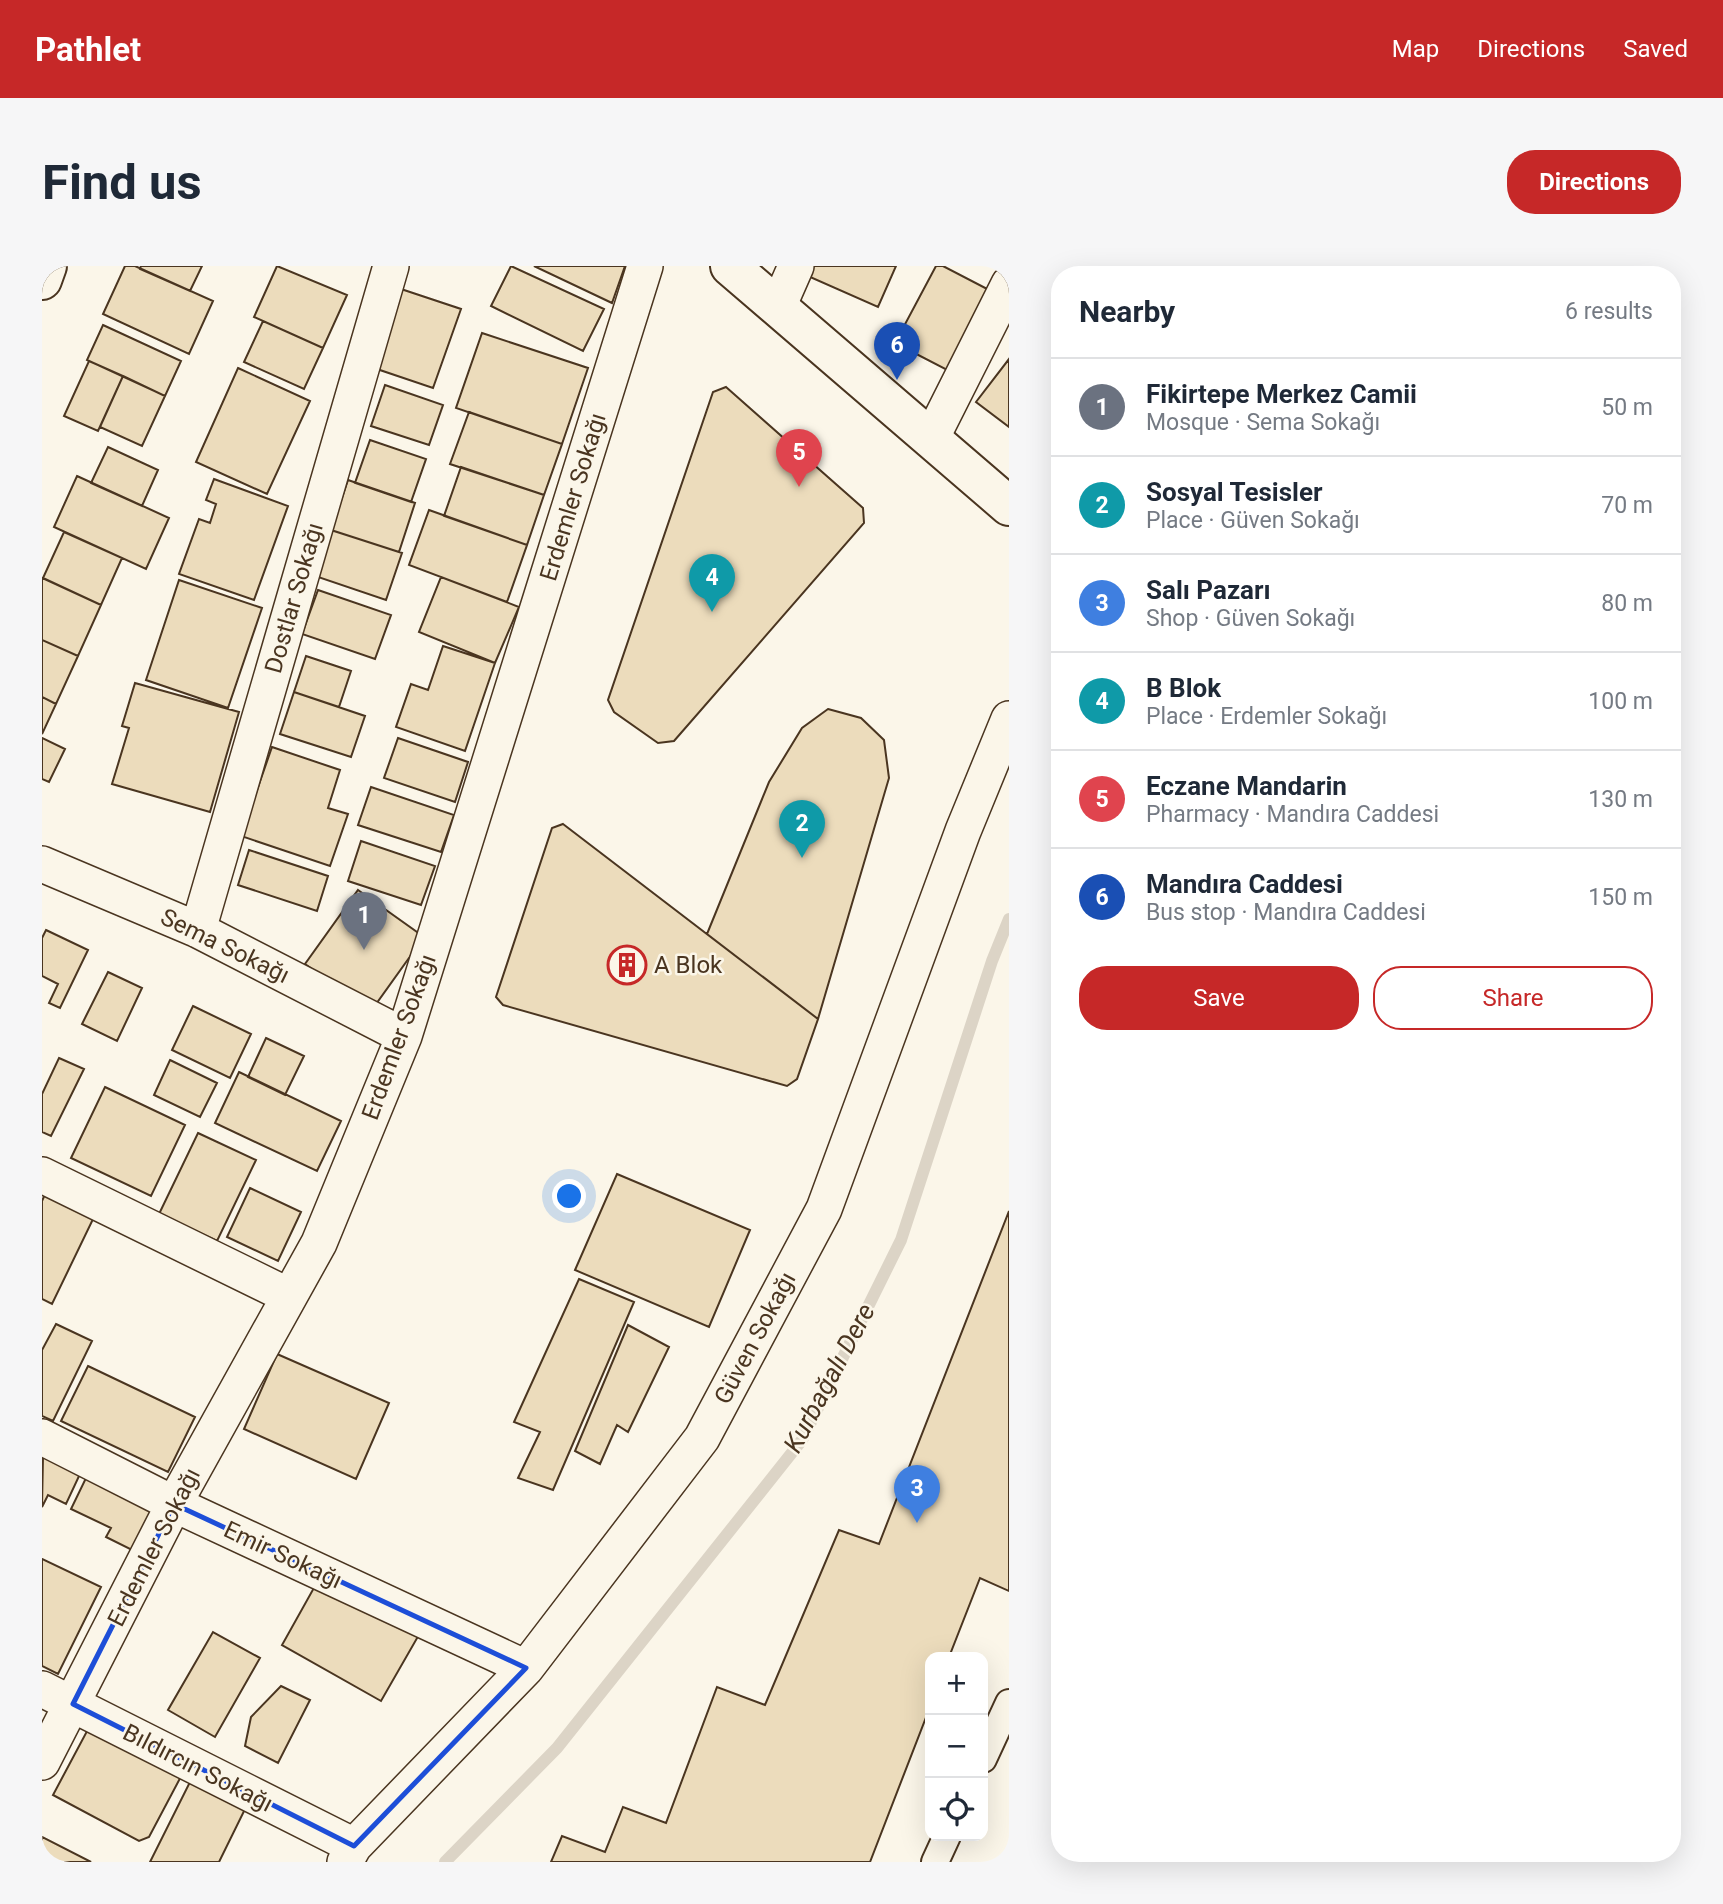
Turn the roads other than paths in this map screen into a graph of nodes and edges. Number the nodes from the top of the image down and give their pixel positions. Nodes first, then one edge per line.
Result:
1 (47, 266) edge
2 (391, 266) edge
3 (645, 266) edge
4 (730, 266) edge
5 (796, 266) edge
6 (42, 281) edge
7 (1009, 284) edge
8 (778, 306) junction
9 (931, 439) junction
10 (1009, 506) edge
11 (1009, 719) edge
12 (42, 864) edge
13 (198, 930) junction
14 (404, 1036) junction
15 (42, 1175) edge
16 (289, 1296) junction
17 (42, 1437) edge
18 (174, 1504) junction
19 (526, 1668) junction
20 (42, 1689) edge
21 (1009, 1703) edge
22 (73, 1704) junction
23 (988, 1748) edge
24 (42, 1762) edge
25 (945, 1841) edge
26 (349, 1854) edge
27 (935, 1862) edge

1 - 6 main road
2 - 13 street, Dostlar Sokağı
3 - 14 street, Erdemler Sokağı
4 - 8 main road
5 - 8 street
7 - 9 street
8 - 9 main road
9 - 10 main road
11 - 19 street, Güven Sokağı
12 - 13 street, Sema Sokağı
13 - 14 street, Sema Sokağı
14 - 16 street, Erdemler Sokağı
15 - 16 street
16 - 18 street, Erdemler Sokağı
17 - 18 street, Emir Sokağı
18 - 19 street, Emir Sokağı
18 - 22 street, Erdemler Sokağı
19 - 26 street, Güven Sokağı
20 - 22 street, Bıldırcın Sokağı
21 - 23 street
22 - 24 street, Erdemler Sokağı
22 - 26 street, Bıldırcın Sokağı
25 - 27 street

